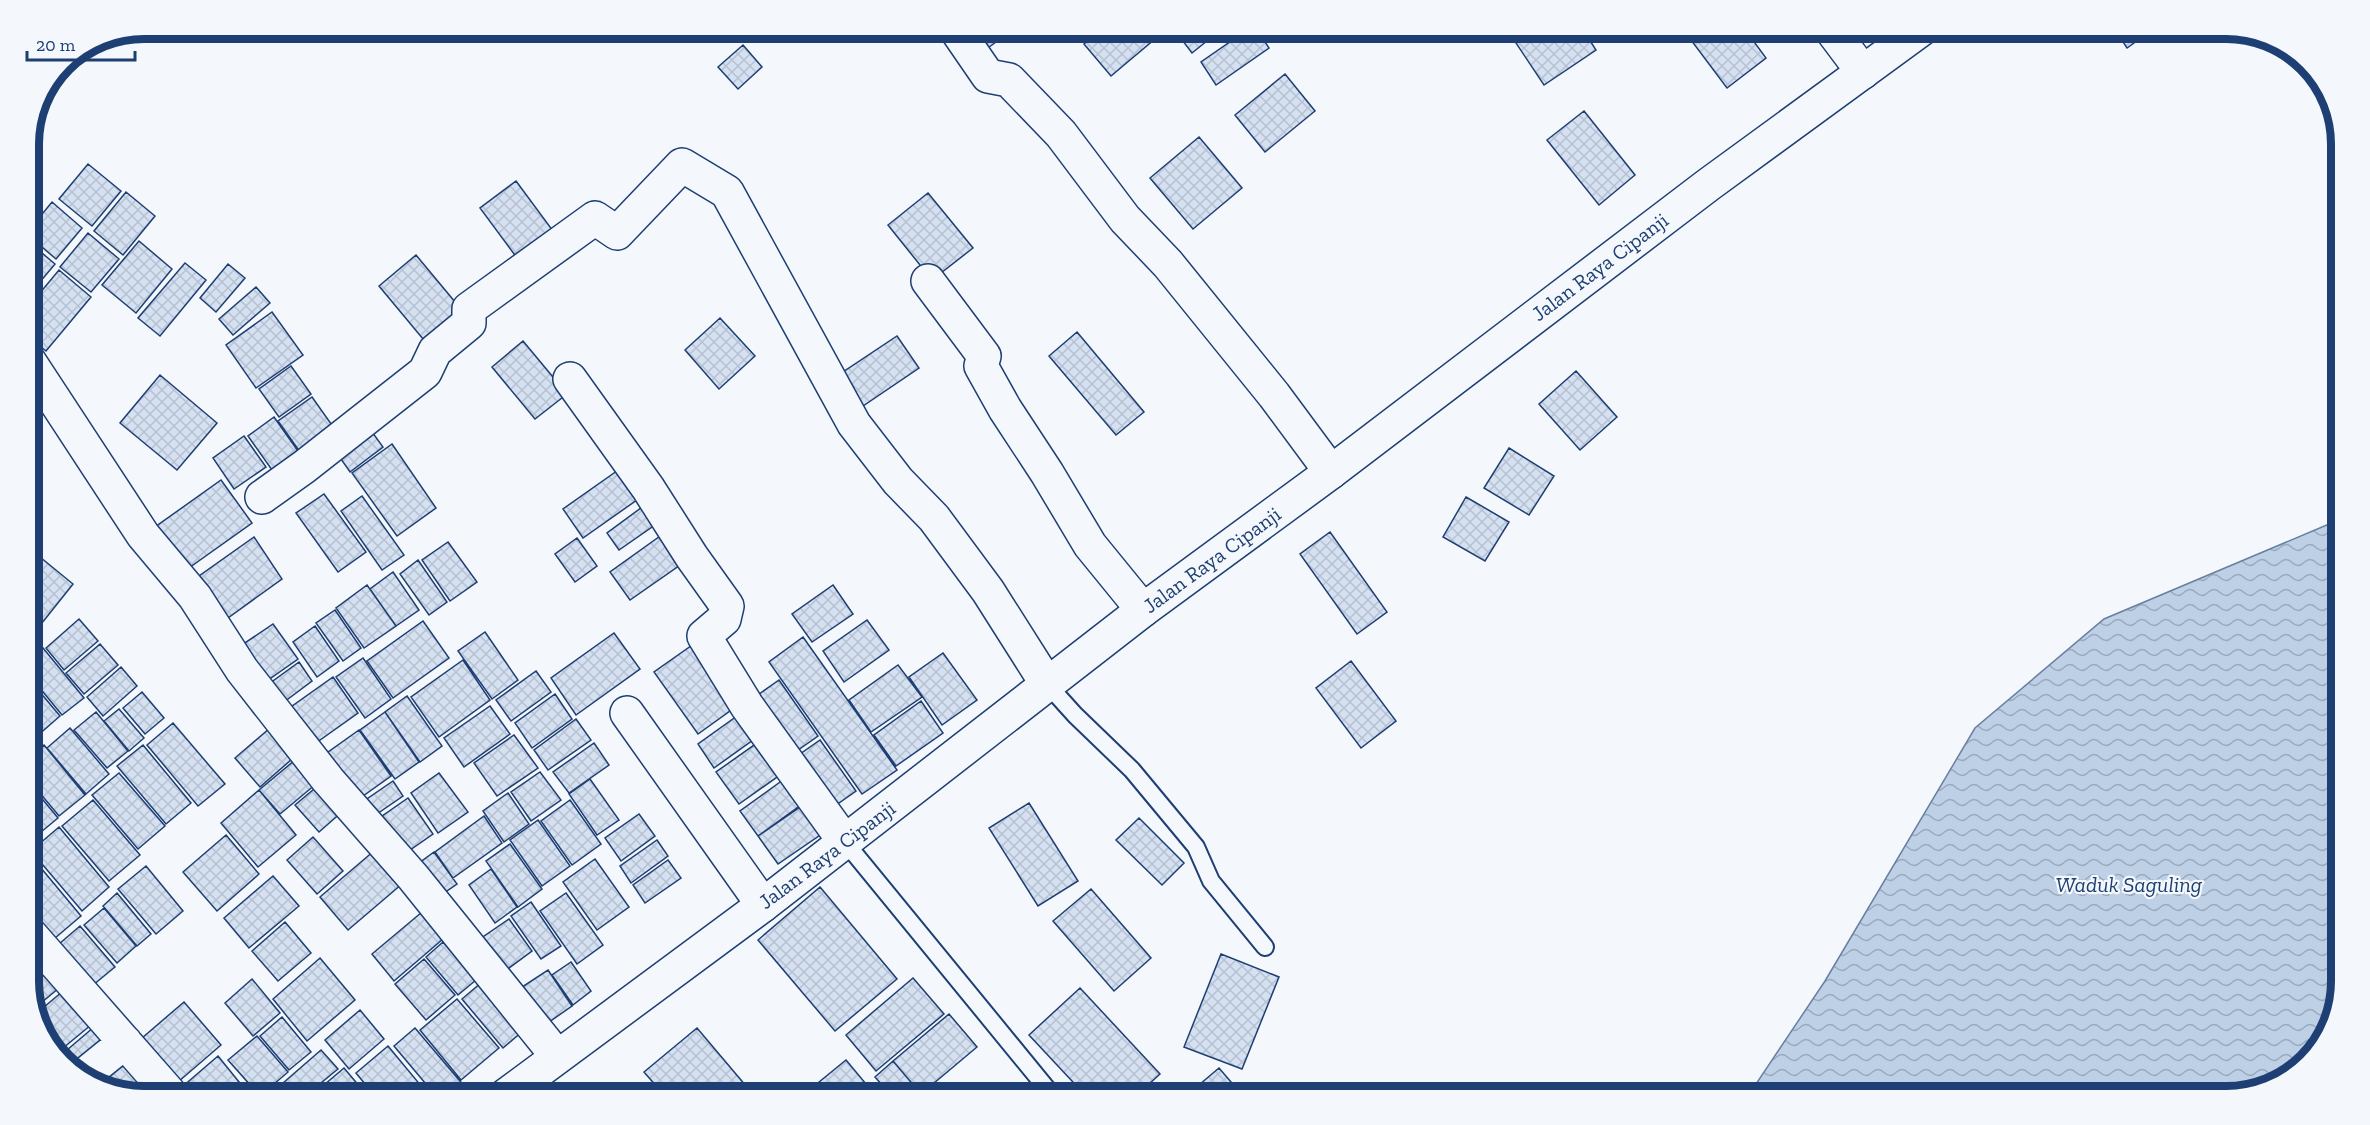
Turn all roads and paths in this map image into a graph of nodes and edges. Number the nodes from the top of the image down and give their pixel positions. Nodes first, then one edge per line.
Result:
1 (963, 39) edge
2 (1838, 39) edge
3 (1908, 39) edge
4 (1863, 72) junction
5 (928, 281) dead end
6 (39, 376) edge
7 (570, 379) dead end
8 (1331, 472) junction
9 (262, 497) dead end
10 (1143, 610) junction
11 (1047, 684) junction
12 (627, 713) dead end
13 (845, 842) junction
14 (763, 905) junction
15 (39, 944) edge
16 (1265, 947) dead end
17 (125, 1042) junction
18 (557, 1056) junction
19 (89, 1071) edge
20 (163, 1086) edge
21 (525, 1086) edge
22 (1045, 1086) edge

1 - 8 street
2 - 4 street
3 - 4 street, Jalan Raya Cipanji
4 - 8 street, Jalan Raya Cipanji
5 - 10 street
6 - 18 street
7 - 13 street
8 - 10 street, Jalan Raya Cipanji
9 - 11 street
10 - 11 street, Jalan Raya Cipanji
11 - 13 street, Jalan Raya Cipanji
11 - 16 lane
12 - 14 street
13 - 14 street, Jalan Raya Cipanji
13 - 22 lane
14 - 18 street, Jalan Raya Cipanji
15 - 17 street
17 - 19 street
17 - 20 street
18 - 21 street, Jalan Raya Cipanji

